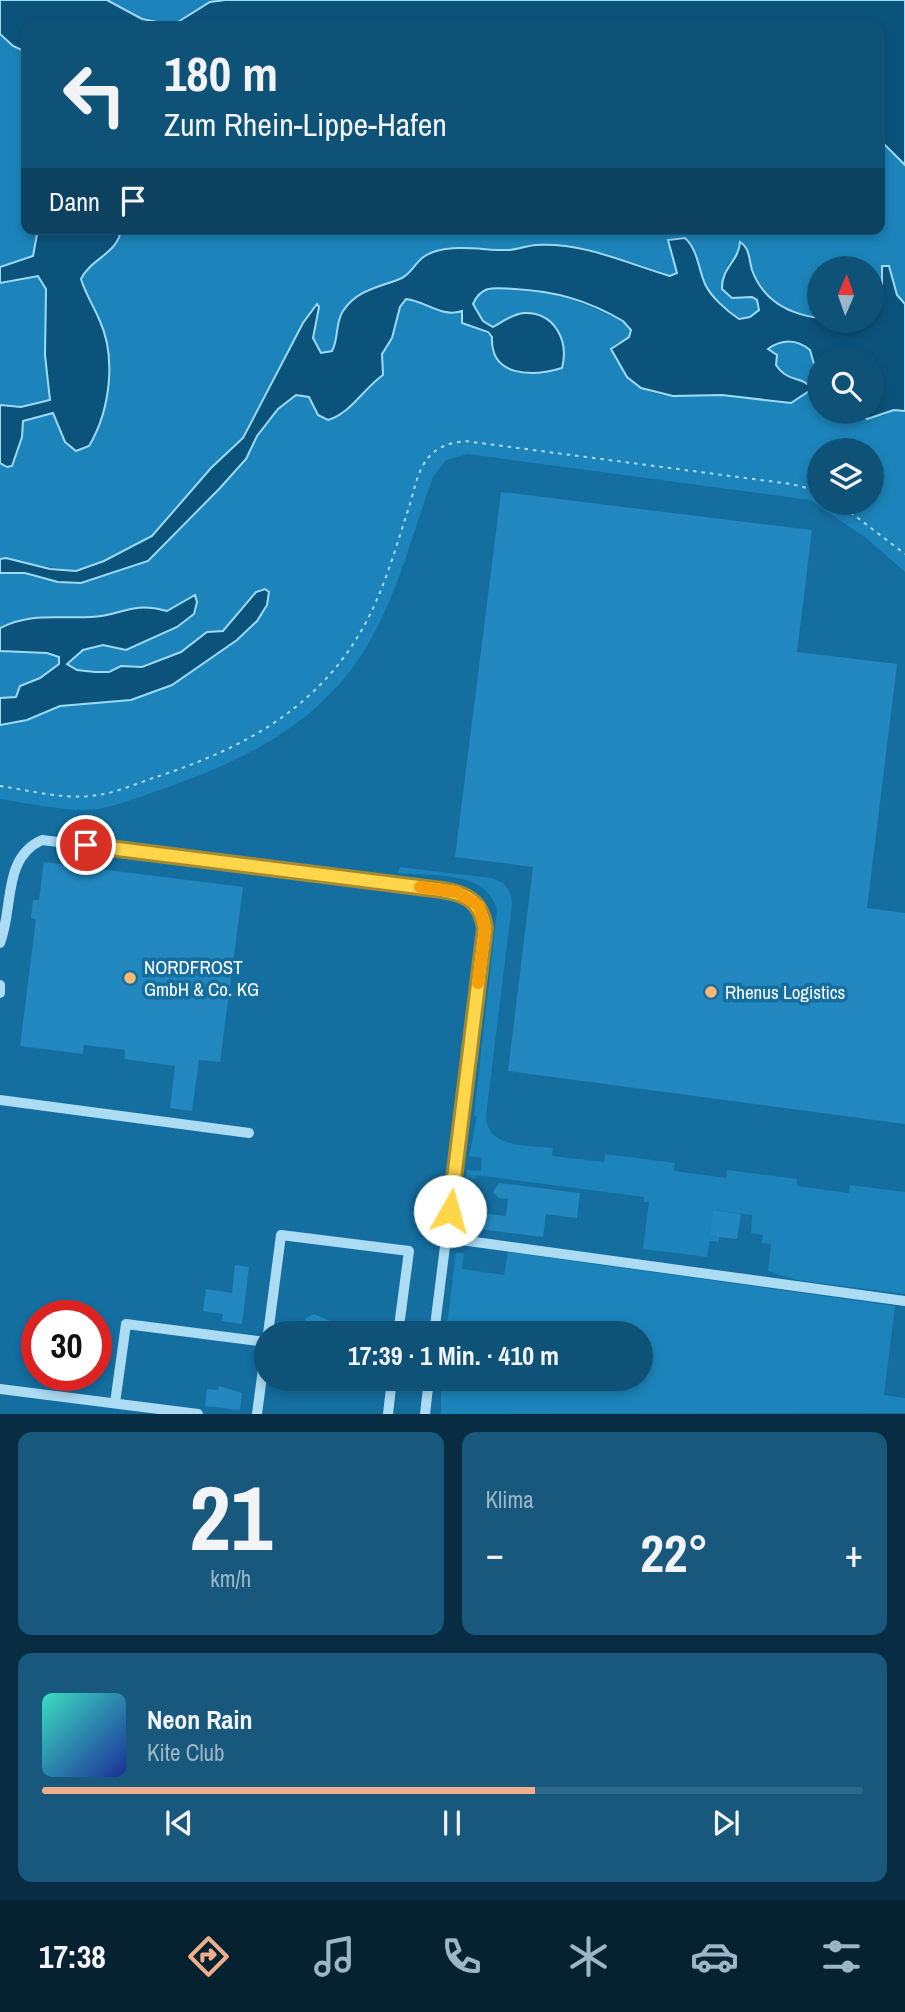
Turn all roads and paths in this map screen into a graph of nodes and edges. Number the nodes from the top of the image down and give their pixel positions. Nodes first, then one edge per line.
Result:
1 (807, 488) edge
2 (854, 515) edge
3 (905, 554) edge
4 (0, 786) edge
5 (0, 943) edge
6 (0, 985) edge
7 (0, 993) edge
8 (0, 1101) edge
9 (249, 1133) dead end
10 (446, 1238) junction
11 (905, 1301) edge
12 (270, 1321) edge
13 (400, 1321) edge
14 (436, 1321) edge
15 (254, 1342) edge
16 (0, 1389) edge
17 (260, 1391) edge
18 (391, 1391) edge
19 (428, 1391) edge
20 (115, 1404) junction
21 (198, 1413) edge
22 (257, 1413) edge
23 (388, 1413) edge
24 (425, 1413) edge

1 - 4 path
2 - 3 path
5 - 10 street
6 - 7 street
8 - 9 street
10 - 11 street
10 - 14 street
12 - 13 street
15 - 20 street
16 - 20 street
17 - 22 street
18 - 23 street
19 - 24 street
20 - 21 street

